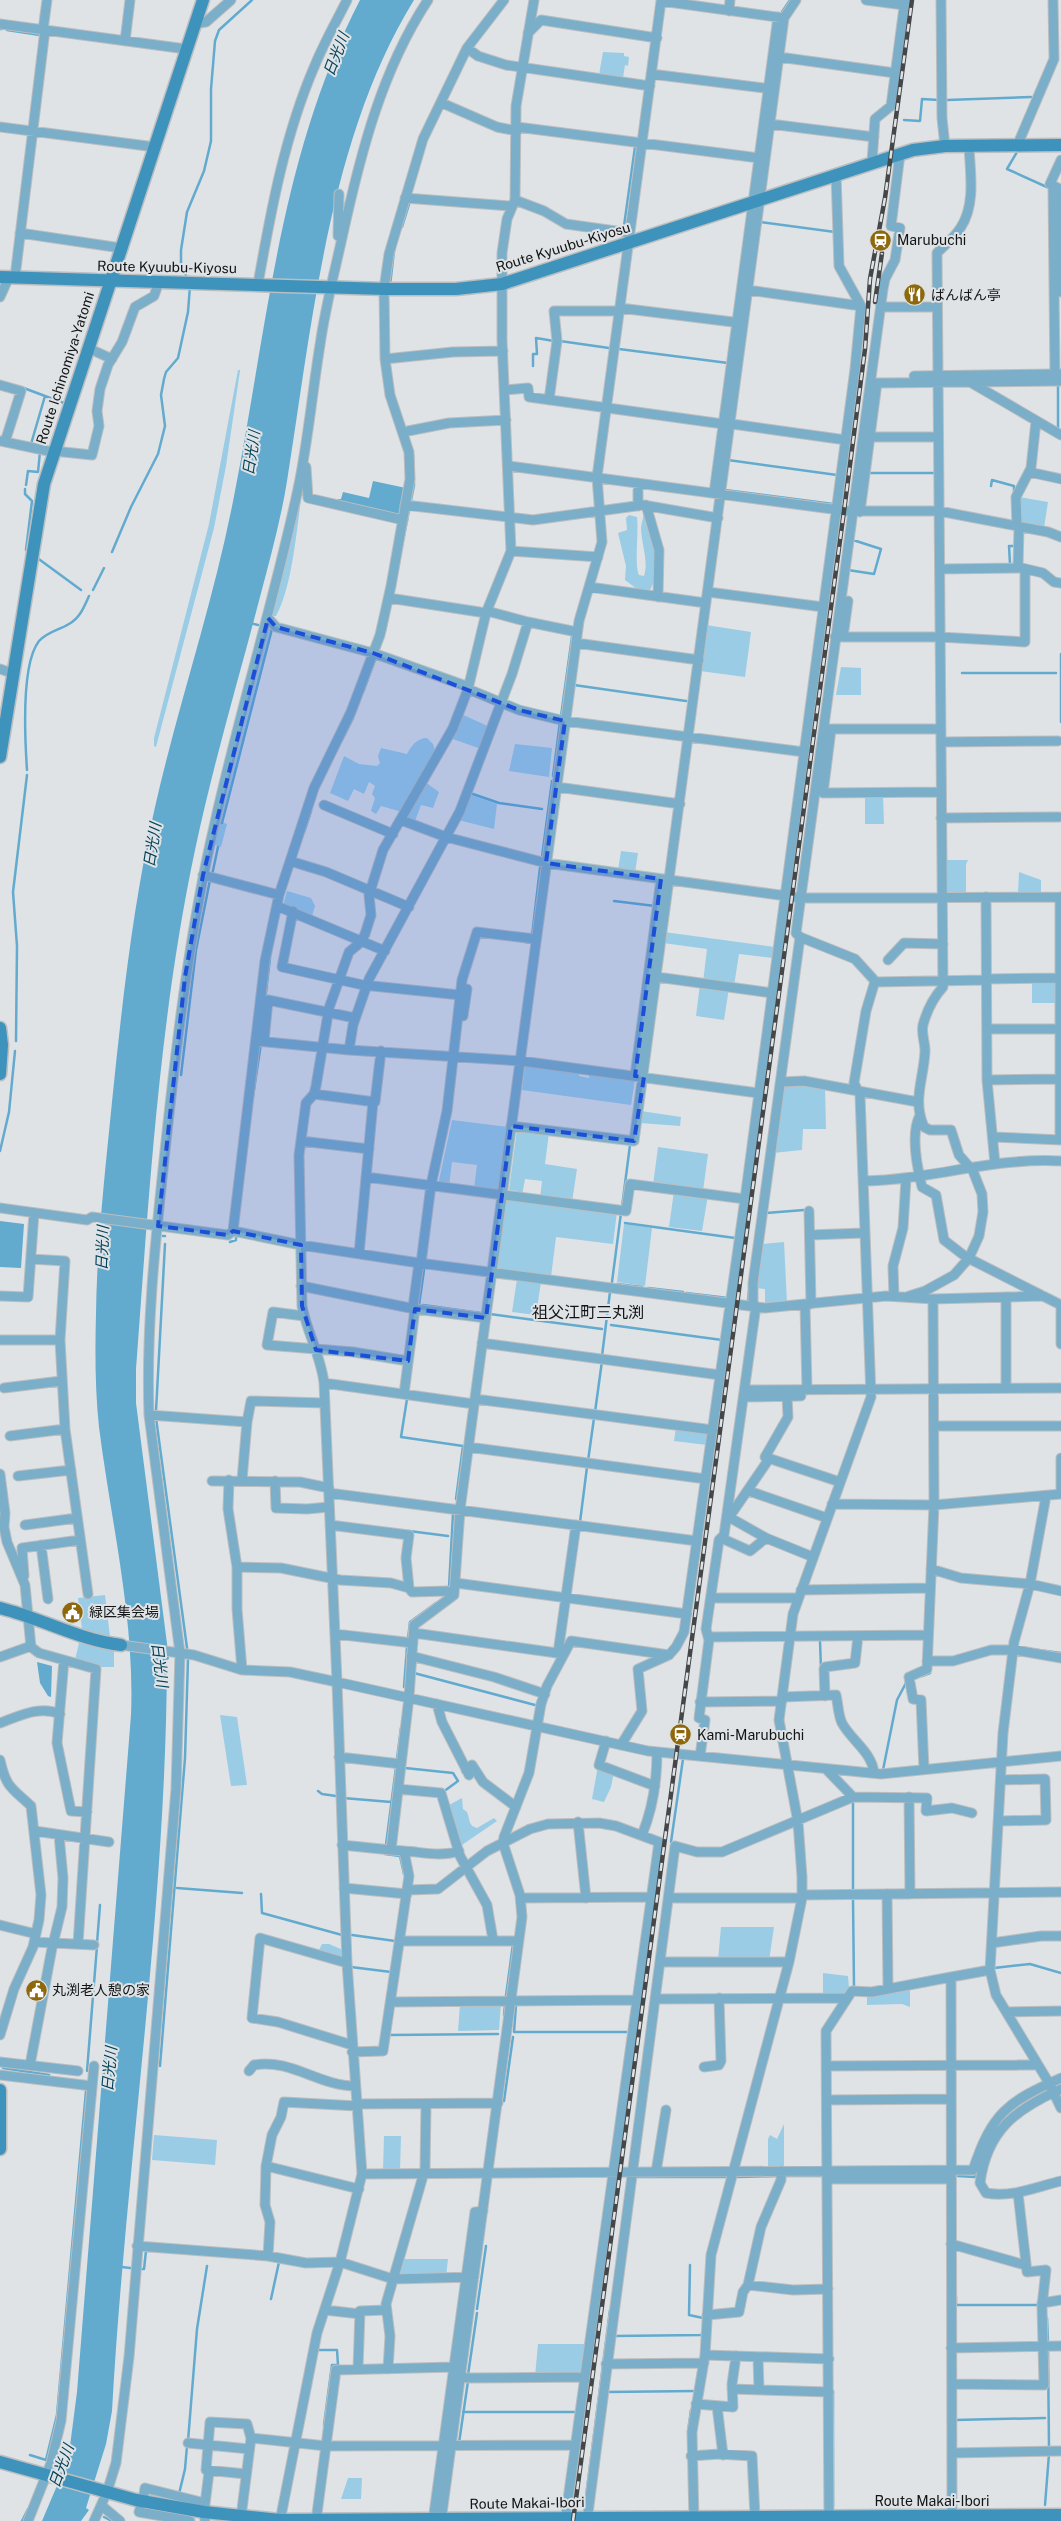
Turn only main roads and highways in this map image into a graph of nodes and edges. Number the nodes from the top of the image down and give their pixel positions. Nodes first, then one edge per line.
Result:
1 (203, 0) edge
2 (1061, 145) edge
3 (8, 277) edge
4 (109, 281) junction
5 (6, 671) edge
6 (0, 757) edge
7 (0, 1028) edge
8 (0, 1074) edge
9 (0, 1608) edge
10 (121, 1645) road end
11 (0, 2090) edge
12 (1, 2130) edge
13 (0, 2149) edge
14 (0, 2462) edge
15 (204, 2512) edge
16 (1061, 2515) edge
17 (829, 2518) edge
18 (952, 2518) edge
19 (1040, 2518) edge
20 (566, 2519) edge
21 (587, 2519) edge
22 (694, 2519) edge
23 (280, 2520) edge
24 (316, 2520) edge
25 (437, 2520) edge

1 - 4 main road, Route Ichinomiya-Yatomi
2 - 4 main road, Route Kyuubu-Kiyosu
3 - 4 main road, Route Kyuubu-Kiyosu
4 - 5 main road, Route Ichinomiya-Yatomi
5 - 6 main road, Route Ichinomiya-Yatomi
7 - 8 main road
9 - 10 main road
11 - 12 main road
12 - 13 main road
14 - 15 main road, Route Makai-Ibori
15 - 23 main road, Route Makai-Ibori
16 - 19 main road, Route Makai-Ibori
17 - 18 main road, Route Makai-Ibori
17 - 22 main road, Route Makai-Ibori
18 - 19 main road, Route Makai-Ibori
20 - 21 main road, Route Makai-Ibori
20 - 25 main road, Route Makai-Ibori
21 - 22 main road, Route Makai-Ibori
23 - 24 main road, Route Makai-Ibori
24 - 25 main road, Route Makai-Ibori

